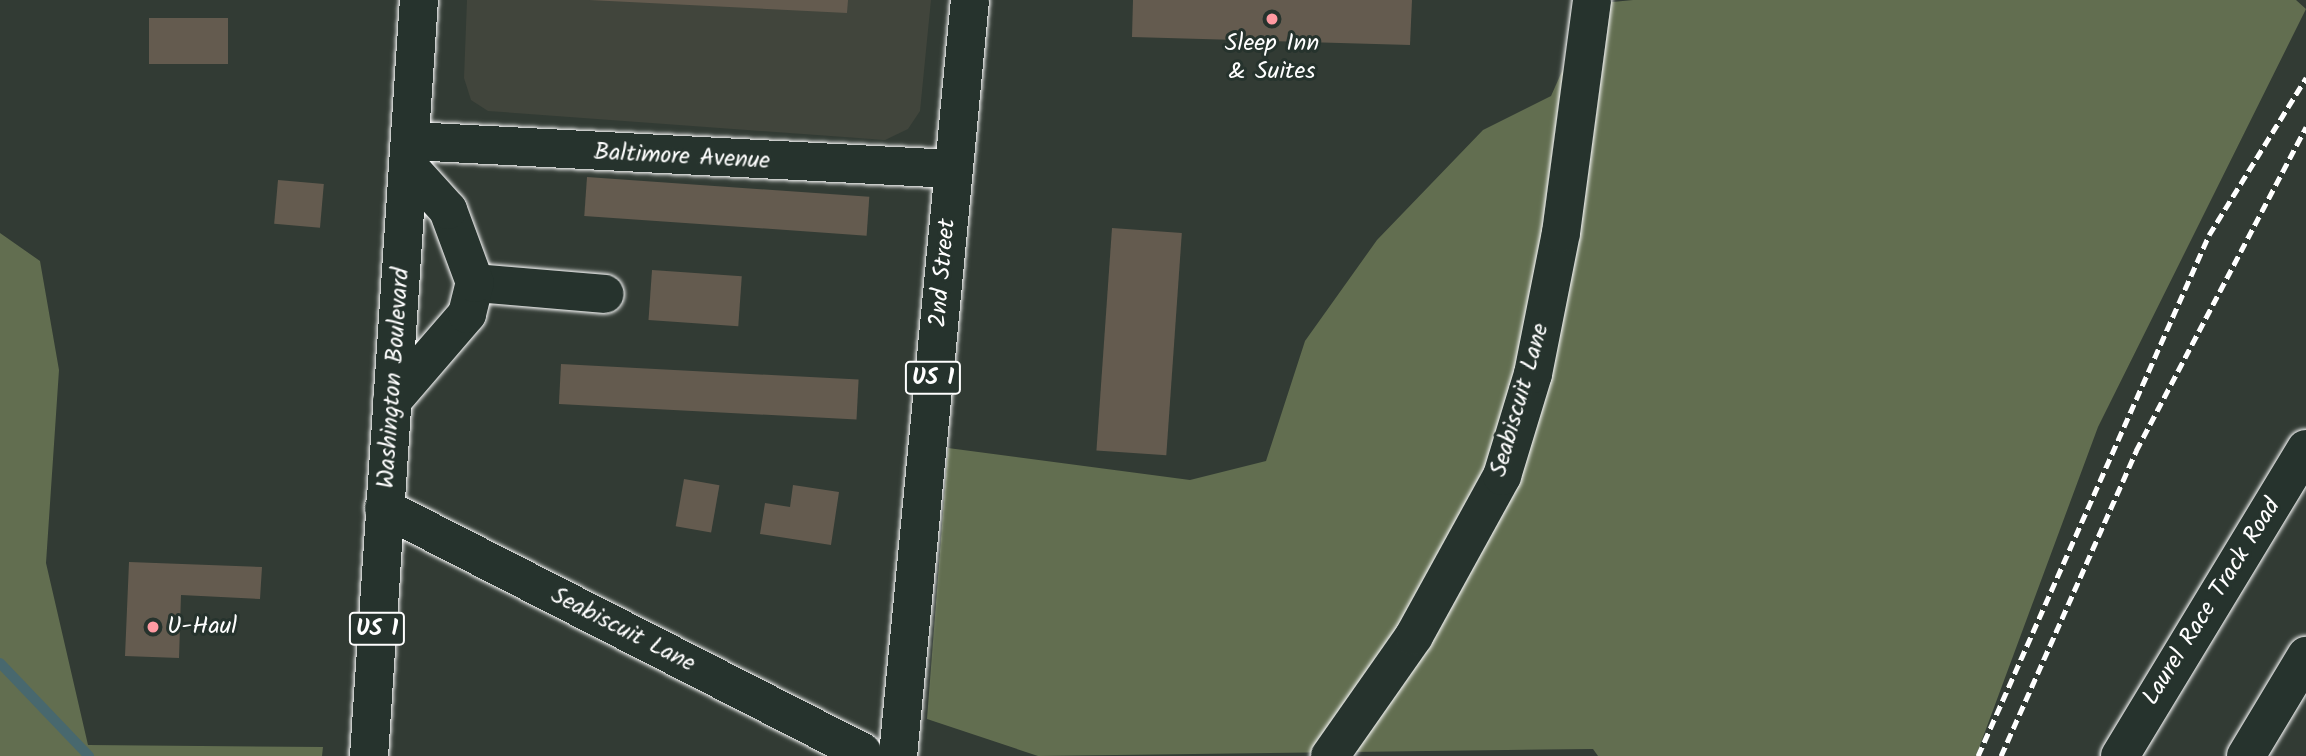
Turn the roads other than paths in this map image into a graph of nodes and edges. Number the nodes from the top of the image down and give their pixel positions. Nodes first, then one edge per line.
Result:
1 (419, 0) edge
2 (970, 0) edge
3 (1592, 0) edge
4 (410, 154) junction
5 (953, 169) junction
6 (475, 283) junction
7 (605, 294) dead end
8 (392, 401) junction
9 (2306, 449) edge
10 (384, 508) junction
11 (2306, 656) edge
12 (370, 753) edge
13 (880, 754) edge
14 (1330, 756) edge
15 (2120, 756) edge
16 (2246, 756) edge

1 - 4 street, Washington Boulevard / US 1
2 - 5 street, 2nd Street / US 1
3 - 14 street, Seabiscuit Lane
4 - 5 street, Baltimore Avenue
4 - 6 street
4 - 8 street, Washington Boulevard / US 1
5 - 13 street, 2nd Street / US 1
6 - 7 street
6 - 8 street
8 - 10 street, Washington Boulevard / US 1
9 - 15 street, Laurel Race Track Road
10 - 12 street, Washington Boulevard / US 1
10 - 13 street, Seabiscuit Lane
11 - 16 street

